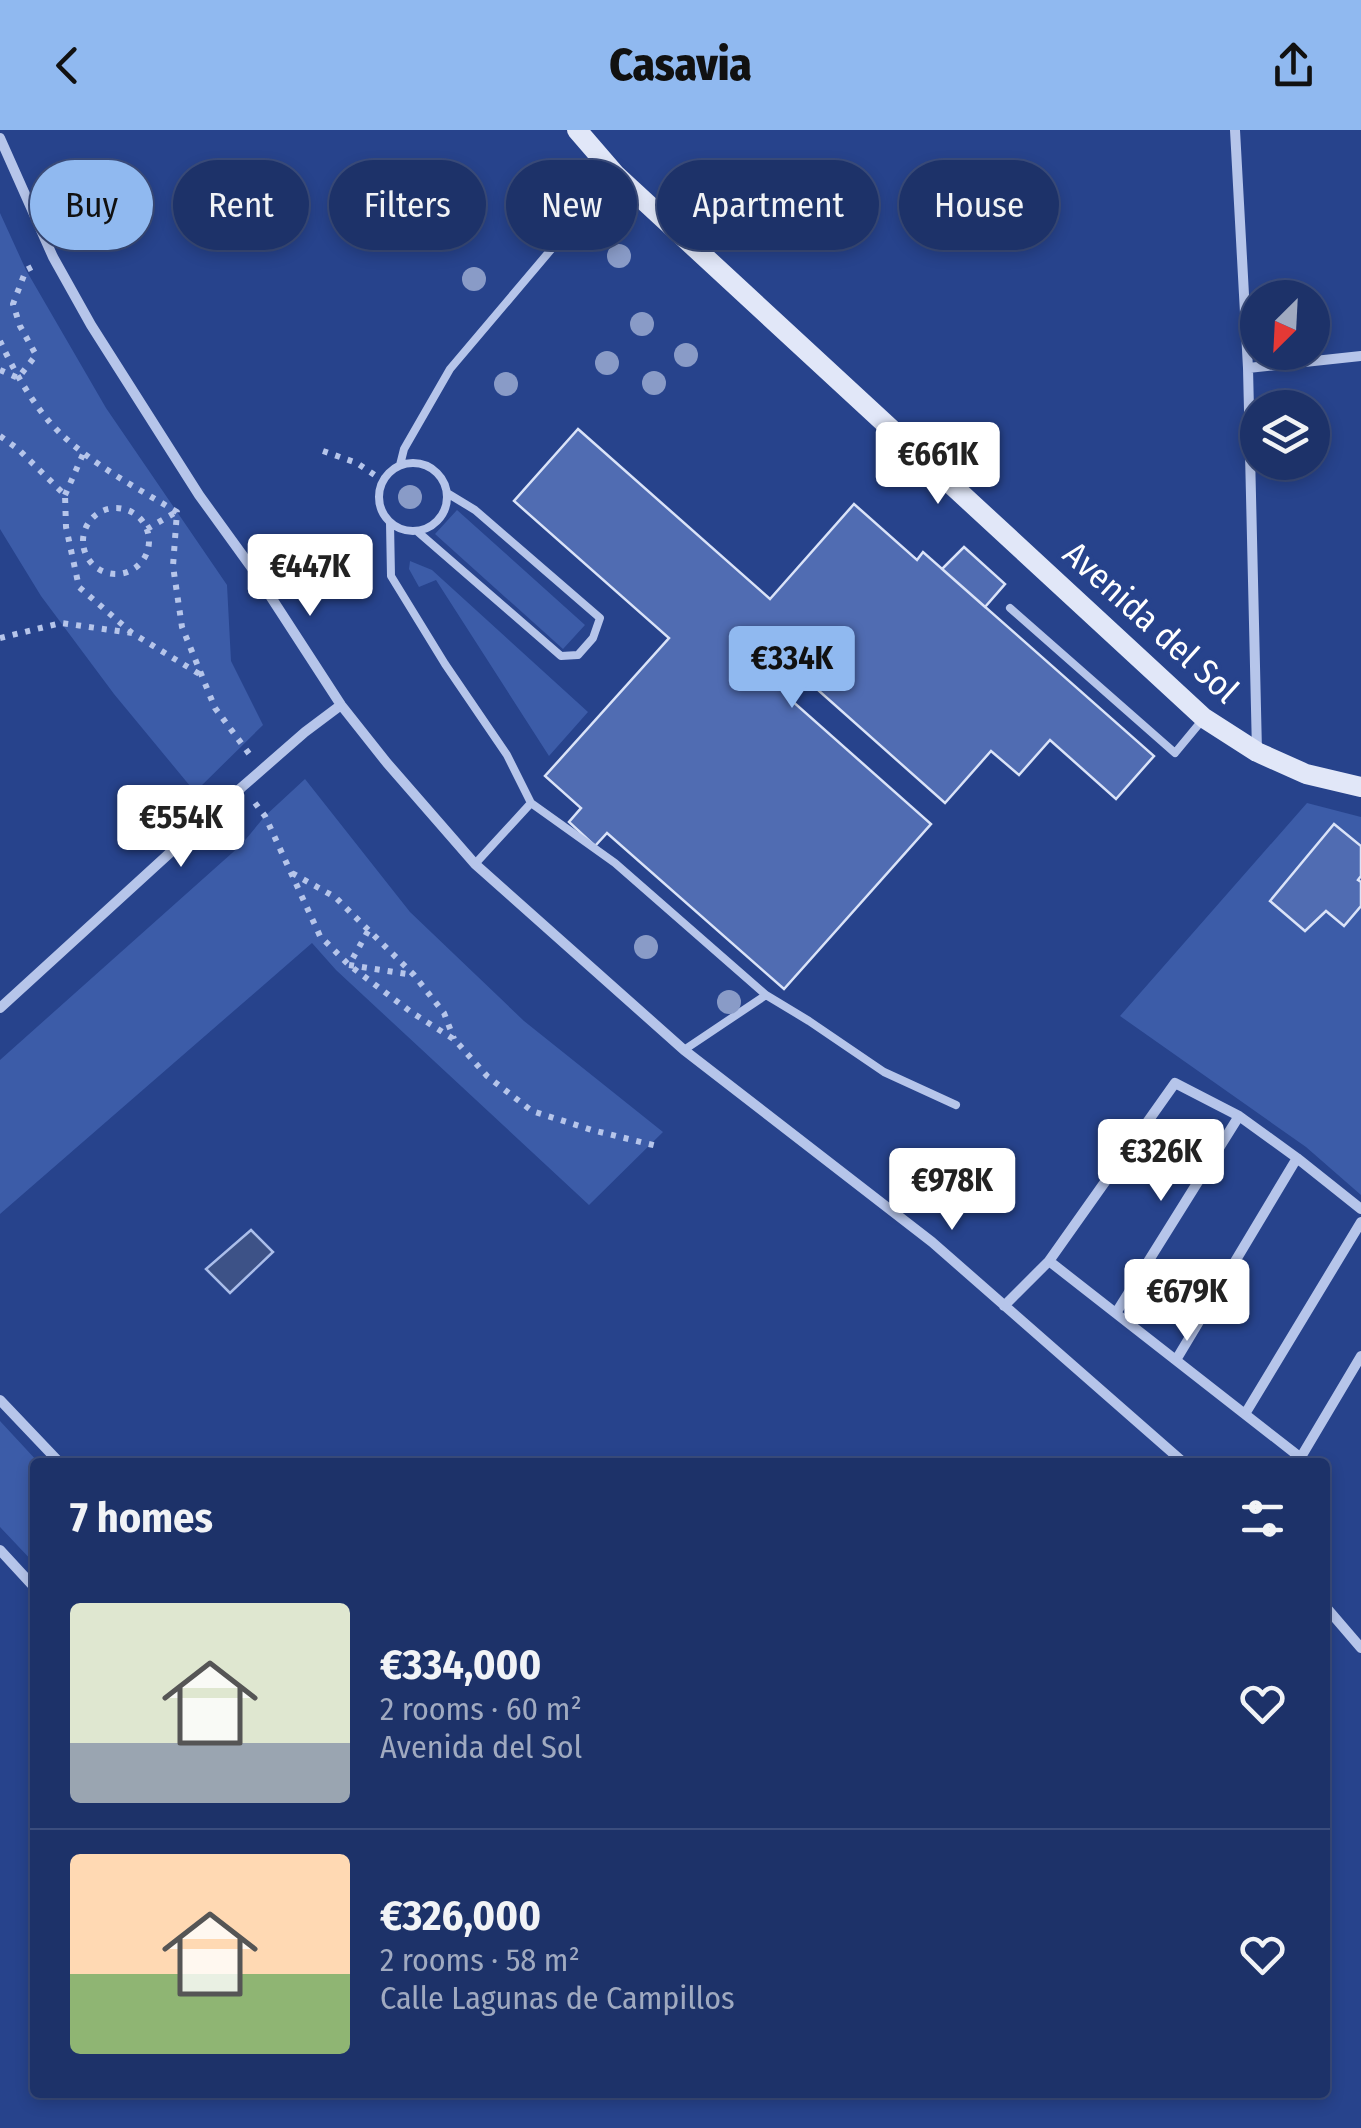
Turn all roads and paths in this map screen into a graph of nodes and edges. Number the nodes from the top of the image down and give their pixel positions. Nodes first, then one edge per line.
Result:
1 (578, 130) edge
2 (1235, 130) edge
3 (0, 138) edge
4 (603, 160) edge
5 (637, 195) edge
6 (550, 250) edge
7 (52, 258) junction
8 (1243, 280) edge
9 (0, 340) edge
10 (1361, 356) edge
11 (1330, 359) edge
12 (0, 370) edge
13 (1248, 370) edge
14 (18, 378) junction
15 (0, 436) edge
16 (322, 451) dead end
17 (84, 452) junction
18 (400, 465) junction
19 (382, 480) junction
20 (447, 493) junction
21 (65, 495) junction
22 (199, 495) junction
23 (177, 512) junction
24 (390, 524) junction
25 (147, 529) junction
26 (418, 532) junction
27 (85, 553) junction
28 (72, 556) junction
29 (1010, 608) dead end
30 (132, 633) junction
31 (0, 638) edge
32 (202, 676) junction
33 (341, 706) junction
34 (1204, 718) junction
35 (1257, 752) junction
36 (261, 771) junction
37 (242, 786) junction
38 (1361, 786) edge
39 (531, 803) junction
40 (475, 864) junction
41 (292, 873) junction
42 (368, 931) junction
43 (349, 965) junction
44 (414, 975) junction
45 (766, 995) junction
46 (0, 1008) edge
47 (455, 1040) junction
48 (684, 1050) junction
49 (956, 1104) dead end
50 (1239, 1116) junction
51 (661, 1146) dead end
52 (1297, 1158) junction
53 (1361, 1210) edge
54 (1361, 1222) edge
55 (1049, 1261) junction
56 (1004, 1306) junction
57 (1116, 1313) junction
58 (1361, 1356) edge
59 (1176, 1360) junction
60 (0, 1400) edge
61 (1245, 1414) junction
62 (55, 1458) edge
63 (1178, 1458) edge
64 (1298, 1458) edge
65 (1301, 1458) edge
66 (0, 1550) edge
67 (30, 1583) edge
68 (1330, 1612) edge
69 (1361, 1648) edge

1 - 4 street, Avenida del Sol
2 - 8 street
3 - 7 street
5 - 34 street, Avenida del Sol
6 - 18 lane
7 - 14 path
7 - 22 street
9 - 14 path
10 - 11 street
12 - 14 path
13 - 35 street
14 - 17 path
15 - 21 path
16 - 19 path
17 - 21 path
17 - 23 path
18 - 19 lane
18 - 20 lane
19 - 24 lane
20 - 26 lane
20 - 26 lane
21 - 28 path
22 - 23 path
22 - 33 street
23 - 25 path
23 - 32 path
24 - 26 lane
24 - 39 lane
25 - 27 path
25 - 27 path
27 - 28 path
28 - 30 path
29 - 34 lane
30 - 31 path
30 - 32 path
32 - 36 path
33 - 36 street
33 - 40 street
34 - 35 street, Avenida del Sol
35 - 38 street, Avenida del Sol
36 - 37 street
37 - 41 path
37 - 46 street
39 - 40 lane
39 - 45 lane
40 - 48 street
41 - 42 path
41 - 43 path
42 - 43 path
42 - 44 path
43 - 44 path
43 - 47 path
44 - 47 path
45 - 48 lane
45 - 49 lane
47 - 51 path
48 - 56 street
50 - 52 street
50 - 55 street
50 - 57 street
52 - 53 street
52 - 59 street
54 - 61 street
55 - 56 street
55 - 57 street
56 - 63 street
57 - 59 street
58 - 65 street
59 - 61 street
60 - 62 street
61 - 64 street
66 - 67 street
68 - 69 street

